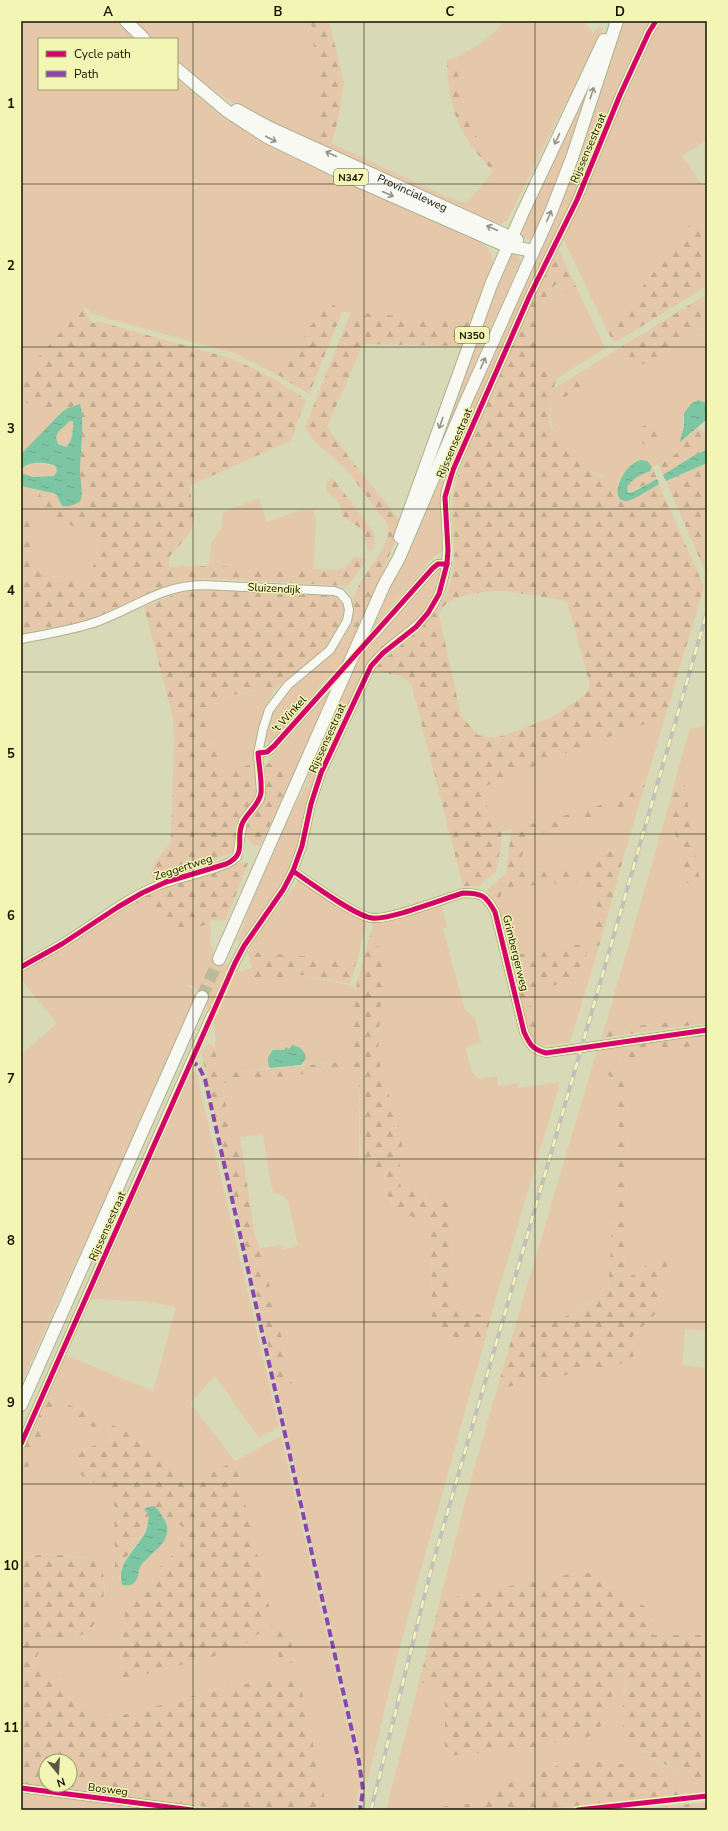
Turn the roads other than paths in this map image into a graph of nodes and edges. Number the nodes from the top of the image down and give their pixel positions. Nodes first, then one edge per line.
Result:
1 (126, 21) edge
2 (616, 21) edge
3 (656, 21) edge
4 (143, 38) edge
5 (178, 70) edge
6 (509, 241) junction
7 (533, 251) junction
8 (447, 564) junction
9 (384, 585) junction
10 (375, 634) tunnel mouth
11 (21, 639) edge
12 (332, 682) dead end
13 (258, 753) junction
14 (293, 871) junction
15 (219, 959) tunnel mouth
16 (21, 968) edge
17 (232, 969) tunnel mouth
18 (202, 997) tunnel mouth
19 (211, 1015) tunnel mouth
20 (707, 1030) edge
21 (21, 1406) edge
22 (21, 1444) edge
23 (21, 1788) edge
24 (192, 1810) edge

1 - 4 main road
2 -> 6 main road, Rijssensestraat
7 -> 2 main road, Rijssensestraat
3 - 8 street, Rijssensestraat
5 - 6 main road, Provincialeweg / N347
6 - 7 main road, N347
6 -> 9 main road, Rijssensestraat / N350
9 -> 7 main road, Rijssensestraat / N350
8 - 10 street
8 - 14 street, Rijssensestraat
9 - 15 main road, Rijssensestraat / N350
11 - 13 street, Sluizendijk
12 - 13 street, 't Winkel
13 - 16 street, Zeggertweg
14 - 17 street, Rijssensestraat
14 - 20 street, Grimbergerweg
18 - 21 main road, Rijssensestraat
19 - 22 street, Rijssensestraat
23 - 24 street, Bosweg

